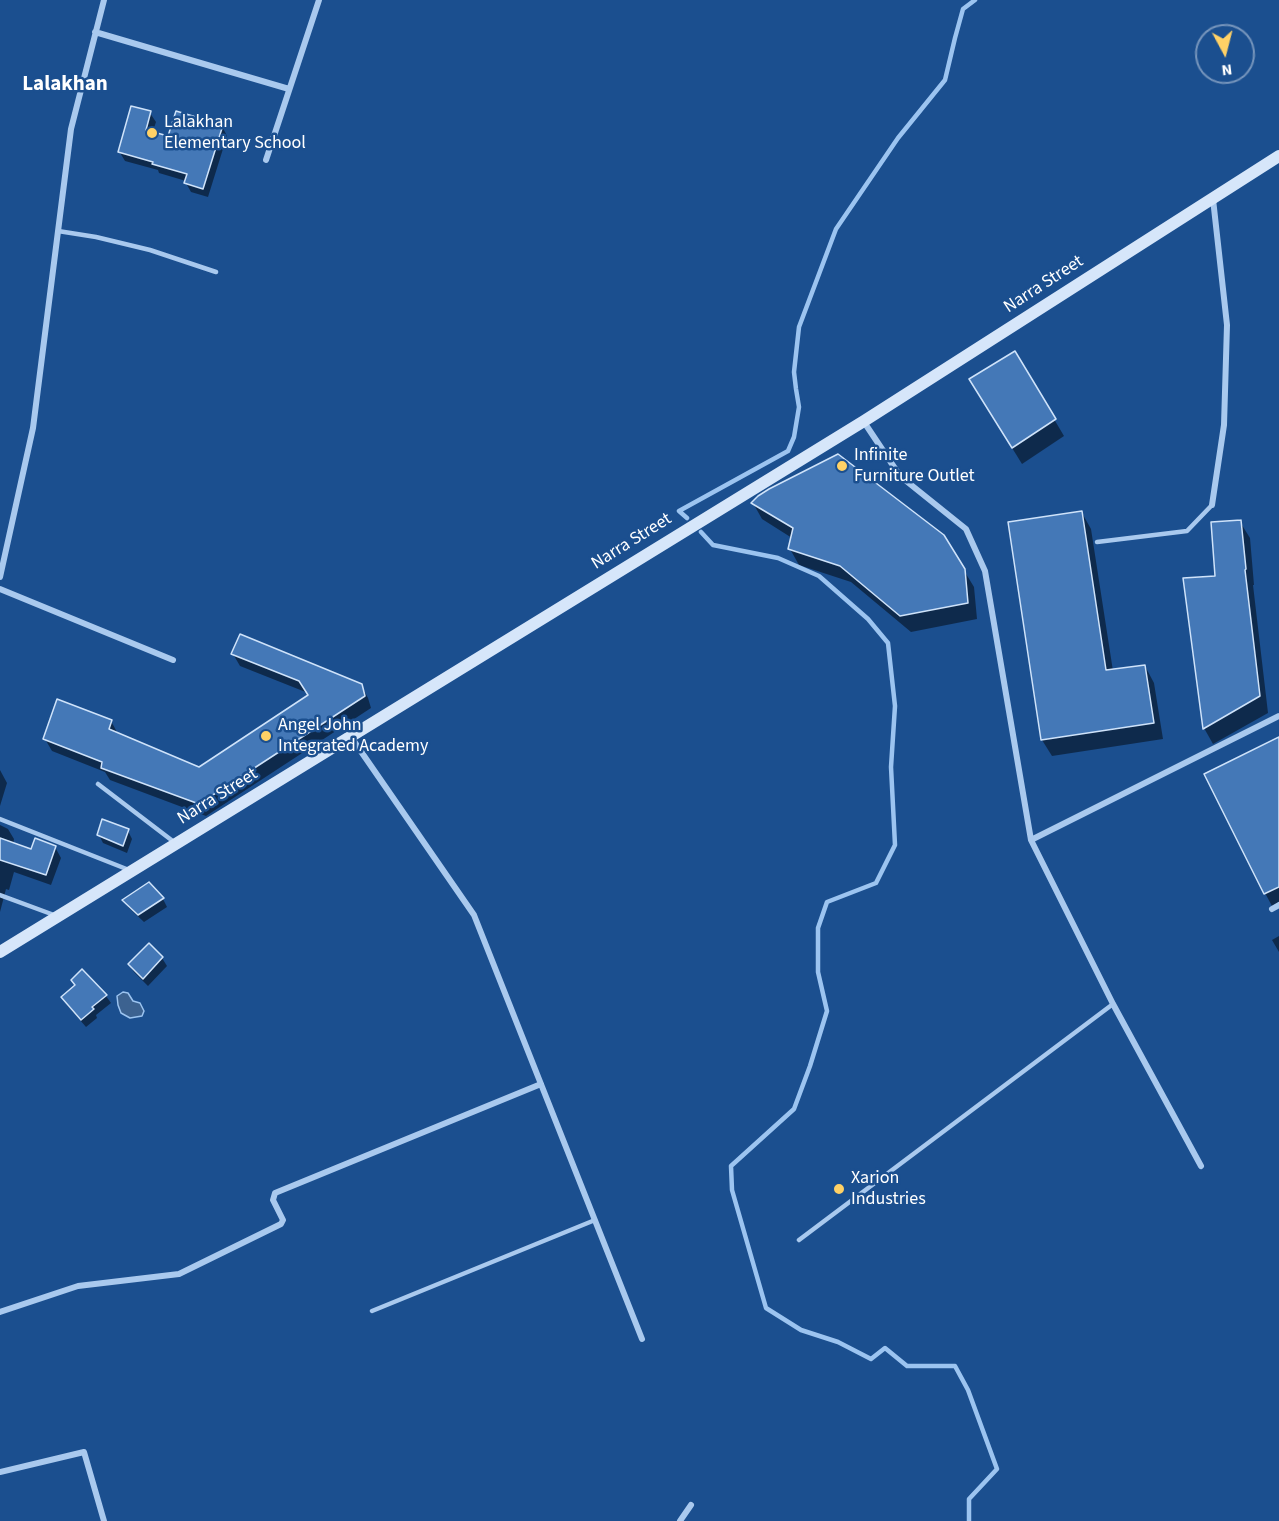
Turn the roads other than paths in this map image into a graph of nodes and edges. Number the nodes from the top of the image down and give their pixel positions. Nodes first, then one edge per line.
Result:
1 (104, 0) edge
2 (319, 0) edge
3 (95, 32) junction
4 (289, 89) junction
5 (1279, 156) edge
6 (266, 160) dead end
7 (1213, 198) junction
8 (58, 231) junction
9 (216, 272) dead end
10 (864, 421) junction
11 (1212, 505) joint
12 (1096, 542) dead end
13 (0, 577) edge
14 (0, 589) edge
15 (173, 660) dead end
16 (1279, 716) edge
17 (351, 737) junction
18 (98, 784) dead end
19 (0, 819) edge
20 (1031, 840) junction
21 (176, 844) junction
22 (132, 871) junction
23 (0, 895) edge
24 (1279, 905) edge
25 (1272, 909) dead end
26 (57, 917) junction
27 (0, 952) edge
28 (1113, 1004) junction
29 (541, 1084) junction
30 (1201, 1167) dead end
31 (595, 1220) junction
32 (799, 1240) dead end
33 (372, 1311) dead end
34 (0, 1312) edge
35 (642, 1340) dead end
36 (0, 1472) edge
37 (691, 1505) dead end
38 (104, 1521) edge
39 (680, 1521) edge

1 - 3 street
2 - 4 street
3 - 4 street
3 - 8 street
4 - 6 street
5 - 7 main road, Narra Street
7 - 10 main road, Narra Street
7 - 11 street
8 - 9 lane
8 - 13 street
10 - 17 main road, Narra Street
10 - 20 street
11 - 12 lane
14 - 15 street
16 - 20 street
17 - 21 main road, Narra Street
17 - 29 street
18 - 21 lane
19 - 22 lane
20 - 28 street
21 - 22 main road, Narra Street
22 - 26 main road, Narra Street
23 - 26 lane
24 - 25 street
26 - 27 main road, Narra Street
28 - 30 street
28 - 32 lane
29 - 31 street
29 - 34 street
31 - 33 lane
31 - 35 street
36 - 38 street
37 - 39 street

